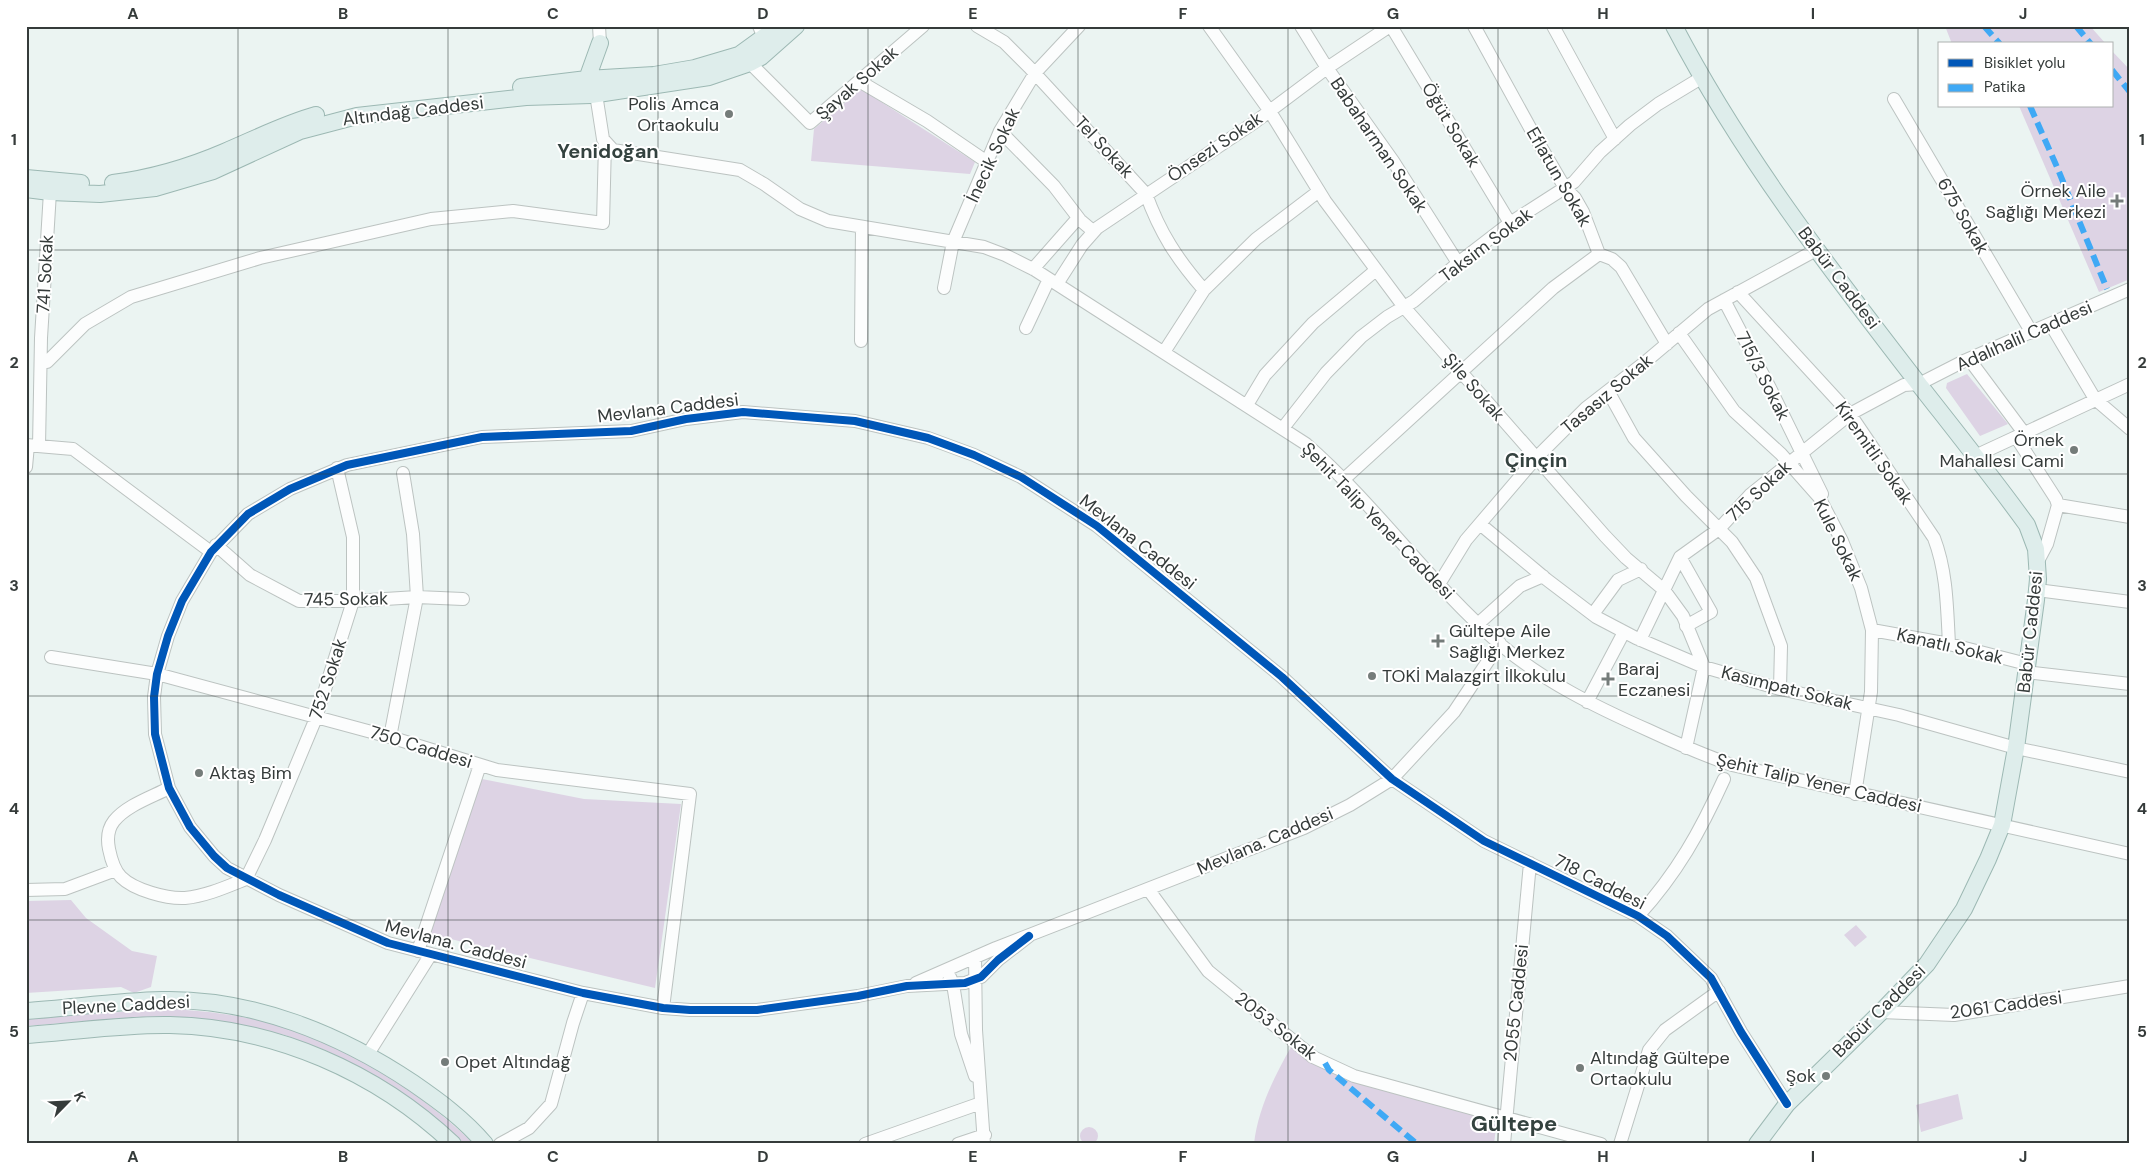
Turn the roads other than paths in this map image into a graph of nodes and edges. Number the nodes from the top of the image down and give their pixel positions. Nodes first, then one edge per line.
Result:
1 (599, 26) edge
2 (779, 26) edge
3 (796, 26) edge
4 (923, 26) edge
5 (977, 26) edge
6 (1079, 26) edge
7 (1209, 26) edge
8 (1301, 26) edge
9 (1390, 26) edge
10 (1474, 26) edge
11 (1554, 26) edge
12 (1674, 26) edge
13 (762, 32) edge
14 (600, 43) joint
15 (750, 63) junction
16 (1327, 68) junction
17 (1035, 73) junction
18 (1701, 78) junction
19 (859, 81) junction
20 (596, 88) junction
21 (1894, 99) dead end
22 (1269, 110) junction
23 (1000, 131) junction
24 (1615, 138) junction
25 (605, 143) junction
26 (987, 162) junction
27 (26, 178) edge
28 (1566, 188) junction
29 (26, 189) edge
30 (1319, 191) junction
31 (50, 192) junction
32 (1146, 194) junction
33 (1078, 218) junction
34 (1510, 223) junction
35 (862, 226) junction
36 (1093, 231) junction
37 (954, 242) junction
38 (1816, 250) junction
39 (1599, 254) junction
40 (1458, 263) junction
41 (1033, 269) junction
42 (1376, 270) junction
43 (1053, 281) junction
44 (944, 288) dead end
45 (2130, 289) edge
46 (1204, 290) junction
47 (1738, 292) junction
48 (1724, 300) junction
49 (1404, 307) junction
50 (2051, 325) junction
51 (1026, 328) dead end
52 (2032, 332) junction
53 (1679, 333) junction
54 (861, 341) dead end
55 (1667, 344) junction
56 (1164, 352) junction
57 (1969, 359) junction
58 (47, 362) dead end
59 (1461, 372) junction
60 (1919, 384) junction
61 (2130, 384) edge
62 (1608, 391) junction
63 (2096, 399) junction
64 (1247, 404) junction
65 (1850, 414) junction
66 (1283, 428) junction
67 (2130, 429) edge
68 (2020, 435) junction
69 (31, 445) edge
70 (1802, 452) junction
71 (1975, 456) junction
72 (1536, 458) junction
73 (1789, 462) junction
74 (26, 466) edge
75 (336, 468) junction
76 (403, 473) dead end
77 (1343, 480) junction
78 (2058, 505) junction
79 (1828, 514) junction
80 (2130, 517) edge
81 (1480, 524) junction
82 (1719, 529) junction
83 (214, 548) junction
84 (1680, 557) junction
85 (2037, 562) junction
86 (1641, 569) junction
87 (1543, 576) junction
88 (1439, 584) junction
89 (1664, 590) junction
90 (2037, 590) junction
91 (417, 597) junction
92 (463, 599) dead end
93 (353, 601) junction
94 (2130, 602) edge
95 (1593, 614) junction
96 (1479, 623) junction
97 (1686, 626) junction
98 (1872, 630) junction
99 (1624, 632) junction
100 (1640, 640) junction
101 (1500, 643) junction
102 (1949, 644) junction
103 (51, 657) dead end
104 (1704, 667) junction
105 (2027, 668) junction
106 (157, 674) junction
107 (2130, 684) edge
108 (1780, 690) junction
109 (1587, 702) junction
110 (1870, 708) junction
111 (316, 718) junction
112 (390, 737) junction
113 (1686, 748) junction
114 (2016, 748) junction
115 (480, 765) junction
116 (2130, 772) edge
117 (1392, 779) junction
118 (1724, 780) dead end
119 (169, 788) junction
120 (1855, 794) junction
121 (2002, 825) junction
122 (2130, 854) edge
123 (1530, 863) junction
124 (116, 870) junction
125 (246, 878) junction
126 (1148, 889) junction
127 (26, 890) edge
128 (1638, 916) junction
129 (1029, 936) junction
130 (418, 951) junction
131 (431, 954) junction
132 (975, 957) junction
133 (947, 970) junction
134 (976, 979) junction
135 (953, 984) junction
136 (907, 986) junction
137 (2130, 986) edge
138 (1719, 991) junction
139 (583, 994) junction
140 (664, 1008) junction
141 (26, 1011) edge
142 (1882, 1012) junction
143 (26, 1035) edge
144 (368, 1054) junction
145 (980, 1090) junction
146 (981, 1103) junction
147 (1788, 1104) junction
148 (1504, 1118) junction
149 (984, 1139) edge
150 (453, 1144) edge
151 (485, 1144) edge
152 (500, 1144) edge
153 (865, 1144) edge
154 (958, 1144) edge
155 (1504, 1144) edge
156 (1601, 1144) edge
157 (1620, 1144) edge
158 (1757, 1144) edge

1 - 14 street
2 - 13 main road, Altındağ Caddesi
3 - 15 main road, Altındağ Caddesi
4 - 19 street, Şayak Sokak
5 - 17 street, Tel Sokak
6 - 17 street, İnecik Sokak
7 - 22 street, Şile Sokak
8 - 16 street, Babaharman Sokak
9 - 16 street, Önsezi Sokak
9 - 34 street, Öğüt Sokak
10 - 28 street, Eflatun Sokak
11 - 24 street
12 - 18 main road, Babür Caddesi
13 - 20 main road, Altındağ Caddesi
14 - 20 main road
15 - 19 street, Şayak Sokak
15 - 20 main road, Altındağ Caddesi
16 - 22 street, Önsezi Sokak
16 - 40 street, Babaharman Sokak
17 - 23 street, İnecik Sokak
17 - 32 street, Tel Sokak
18 - 24 street, Taksim Sokak
18 - 38 main road, Babür Caddesi
19 - 26 street
20 - 25 street
20 - 27 main road, Altındağ Caddesi
20 - 31 main road, Altındağ Caddesi
21 - 52 street, 675 Sokak
22 - 30 street, Şile Sokak
22 - 32 street, Önsezi Sokak
23 - 26 street, İnecik Sokak
23 - 33 street
24 - 28 street, Taksim Sokak
25 - 35 street, Şehit Talip Yener Caddesi
25 - 58 street
26 - 37 street, İnecik Sokak
28 - 34 street, Taksim Sokak
28 - 39 street, Eflatun Sokak
29 - 31 main road, Altındağ Caddesi
30 - 42 street, Şile Sokak
30 - 46 street
31 - 69 street, 741 Sokak
32 - 36 street, Önsezi Sokak
32 - 46 street, Tel Sokak
33 - 36 street
33 - 41 street
34 - 40 street, Taksim Sokak
35 - 37 street, Şehit Talip Yener Caddesi
35 - 54 street
36 - 43 street, Önsezi Sokak
37 - 41 street, Şehit Talip Yener Caddesi
37 - 44 street, İnecik Sokak
38 - 47 street, Tasasız Sokak
38 - 60 main road, Babür Caddesi
39 - 55 street
39 - 59 street
40 - 49 street, Taksim Sokak
41 - 43 street, Şehit Talip Yener Caddesi
42 - 49 street, Şile Sokak
42 - 64 street
43 - 51 street, Önsezi Sokak
43 - 56 street, Şehit Talip Yener Caddesi
45 - 50 street, Adalıhalil Caddesi
46 - 56 street
47 - 48 street, Tasasız Sokak
47 - 65 street, Kiremitli Sokak
48 - 53 street, Tasasız Sokak
48 - 70 street, 715/3 Sokak
49 - 59 street, Şile Sokak
49 - 66 street, Taksim Sokak
50 - 52 street, Adalıhalil Caddesi
50 - 63 street
52 - 57 street, Adalıhalil Caddesi
53 - 55 street, Tasasız Sokak
53 - 73 street, Kule Sokak
55 - 62 street, Tasasız Sokak
56 - 64 street, Şehit Talip Yener Caddesi
57 - 60 street, Adalıhalil Caddesi
57 - 68 street
59 - 72 street, Şile Sokak
59 - 77 street
60 - 65 street, 715 Sokak
60 - 71 main road, Babür Caddesi
61 - 63 street
62 - 72 street, Tasasız Sokak
62 - 82 street
63 - 67 street
63 - 68 street
64 - 66 street, Şehit Talip Yener Caddesi
65 - 70 street, 715 Sokak
65 - 102 street, Kiremitli Sokak
66 - 77 street, Şehit Talip Yener Caddesi
68 - 71 street
68 - 78 street
69 - 74 street, 741 Sokak
69 - 83 street, 745 Sokak
70 - 73 street, 715 Sokak
70 - 79 street, 715/3 Sokak
71 - 85 main road, Babür Caddesi
72 - 81 street, Tasasız Sokak
72 - 86 street, Şile Sokak
73 - 79 street, Kule Sokak
73 - 82 street, 715 Sokak
75 - 83 street, Mevlana Caddesi
75 - 93 street, 752 Sokak
75 - 117 street, Mevlana Caddesi
76 - 91 street
77 - 88 street, Şehit Talip Yener Caddesi
78 - 80 street
78 - 85 street
79 - 98 street, Kule Sokak
81 - 87 street, Kasımpatı Sokak
81 - 88 street, Tasasız Sokak
82 - 84 street, 715 Sokak
82 - 108 street
83 - 93 street, 745 Sokak
83 - 106 street, Mevlana. Caddesi
84 - 89 street, 715 Sokak
84 - 97 street
85 - 90 main road, Babür Caddesi
86 - 89 street, Şile Sokak
86 - 95 street
87 - 95 street, Kasımpatı Sokak
87 - 96 street
88 - 96 street, Şehit Talip Yener Caddesi
89 - 97 street, Şile Sokak
89 - 100 street, 715 Sokak
90 - 94 street
90 - 105 main road, Babür Caddesi
91 - 92 street, 745 Sokak
91 - 93 street, 745 Sokak
91 - 112 street
93 - 111 street, 752 Sokak
95 - 99 street, Kasımpatı Sokak
96 - 101 street, Şehit Talip Yener Caddesi
97 - 104 street, Şile Sokak
98 - 102 street, Kanatlı Sokak
98 - 110 street, Kule Sokak
99 - 100 street, Kasımpatı Sokak
99 - 109 street
100 - 104 street, Kasımpatı Sokak
101 - 109 street, Şehit Talip Yener Caddesi
101 - 117 street, Mevlana. Caddesi
102 - 105 street, Kanatlı Sokak
103 - 106 street, 750 Caddesi
104 - 108 street, Kasımpatı Sokak
104 - 113 street
105 - 107 street, Kanatlı Sokak
105 - 114 main road, Babür Caddesi
106 - 111 street, 750 Caddesi
106 - 119 street, Mevlana. Caddesi
108 - 110 street, Kasımpatı Sokak
109 - 113 street, Şehit Talip Yener Caddesi
110 - 114 street, Kasımpatı Sokak
110 - 120 street, Kule Sokak
111 - 112 street, 750 Caddesi
111 - 125 street, 752 Sokak
112 - 115 street, 750 Caddesi
113 - 120 street, Şehit Talip Yener Caddesi
114 - 116 street, Kasımpatı Sokak
114 - 121 main road, Babür Caddesi
115 - 130 street
115 - 140 street, 750 Caddesi
117 - 123 street, 718 Caddesi
117 - 126 street, Mevlana. Caddesi
118 - 128 street
119 - 124 street
119 - 125 street, Mevlana. Caddesi
120 - 121 street, Şehit Talip Yener Caddesi
121 - 122 street, Şehit Talip Yener Caddesi
121 - 142 main road, Babür Caddesi
123 - 128 street, 718 Caddesi
123 - 148 street, 2055 Caddesi
124 - 125 street
124 - 127 street
125 - 130 street, Mevlana. Caddesi
126 - 129 street, Mevlana. Caddesi
126 - 148 street, 2053 Sokak
128 - 138 street, 718 Caddesi
129 - 132 street, Mevlana. Caddesi
129 - 134 street, Mevlana. Caddesi
130 - 131 street, Mevlana. Caddesi
131 - 139 street, Mevlana. Caddesi
131 - 144 street
132 - 133 street, Mevlana. Caddesi
132 - 134 street
133 - 135 street
133 - 136 street, Mevlana. Caddesi
134 - 135 street, Mevlana. Caddesi
134 - 145 street
135 - 136 street, Mevlana. Caddesi
135 - 145 street
136 - 140 street, Mevlana. Caddesi
137 - 142 street, 2061 Caddesi
138 - 147 street, 718 Caddesi
138 - 157 street
139 - 140 street, Mevlana. Caddesi
139 - 152 street
141 - 144 main road, Plevne Caddesi
142 - 147 main road, Babür Caddesi
143 - 150 main road, Plevne Caddesi
144 - 151 main road, Plevne Caddesi
145 - 146 street
146 - 149 street
146 - 153 street
147 - 158 main road, Babür Caddesi
148 - 155 street, 2055 Caddesi
148 - 156 street, 2053 Sokak
149 - 154 street

